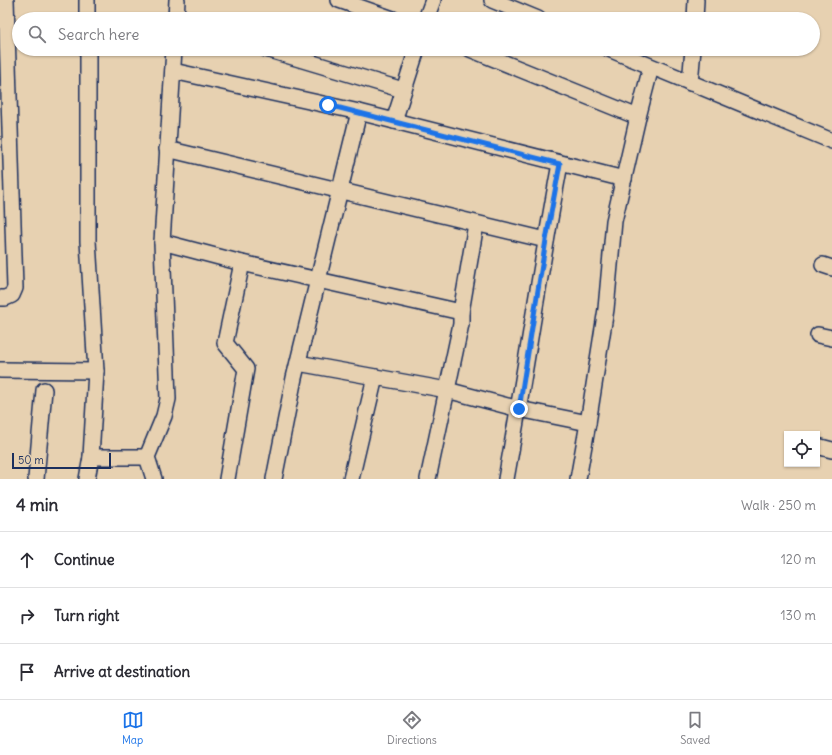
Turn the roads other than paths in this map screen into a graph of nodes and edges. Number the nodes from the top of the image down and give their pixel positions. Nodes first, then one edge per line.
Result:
1 (6, 0) edge
2 (87, 0) edge
3 (177, 0) edge
4 (339, 0) edge
5 (433, 0) edge
6 (492, 0) edge
7 (696, 0) edge
8 (88, 12) edge
9 (176, 12) edge
10 (373, 12) edge
11 (429, 12) edge
12 (521, 12) edge
13 (695, 12) edge
14 (88, 56) edge
15 (174, 56) edge
16 (289, 56) edge
17 (414, 56) edge
18 (487, 56) edge
19 (625, 56) edge
20 (692, 56) edge
21 (651, 67) junction
22 (173, 71) junction
23 (690, 83) junction
24 (403, 90) junction
25 (359, 112) junction
26 (638, 117) junction
27 (394, 121) junction
28 (832, 142) edge
29 (167, 149) junction
30 (560, 164) junction
31 (624, 179) junction
32 (340, 190) junction
33 (476, 224) junction
34 (546, 240) junction
35 (162, 242) junction
36 (242, 263) junction
37 (318, 279) junction
38 (0, 298) edge
39 (461, 312) junction
40 (298, 363) junction
41 (0, 370) edge
42 (96, 371) junction
43 (375, 377) junction
44 (44, 390) dead end
45 (447, 390) junction
46 (519, 409) junction
47 (588, 423) junction
48 (820, 447) edge
49 (832, 450) edge
50 (91, 457) junction
51 (147, 457) junction
52 (36, 479) edge
53 (87, 479) edge
54 (154, 479) edge
55 (227, 479) edge
56 (274, 479) edge
57 (351, 479) edge
58 (428, 479) edge
59 (506, 479) edge
60 (578, 479) edge

1 - 38 street
2 - 8 street
3 - 9 street
4 - 10 street
5 - 11 street
6 - 12 street
7 - 13 street
14 - 42 street
15 - 22 street
16 - 24 street
17 - 24 street
18 - 26 street
19 - 21 street
20 - 23 street
21 - 23 street
21 - 26 street
22 - 25 street
22 - 29 street
23 - 28 street
24 - 27 street
25 - 27 street
25 - 32 street
26 - 31 street
27 - 30 street
29 - 32 street
29 - 35 street
30 - 31 street
30 - 34 street
31 - 47 street
32 - 33 street
32 - 37 street
33 - 34 street
33 - 39 street
34 - 46 street
35 - 36 street
35 - 51 street
36 - 37 street
36 - 55 street
37 - 39 street
37 - 40 street
39 - 45 street
40 - 43 street
40 - 56 street
41 - 42 street
42 - 50 street
43 - 45 street
43 - 57 street
44 - 52 street
45 - 46 street
45 - 58 street
46 - 47 street
46 - 59 street
47 - 60 street
48 - 49 street
50 - 51 street
50 - 53 street
51 - 54 street

